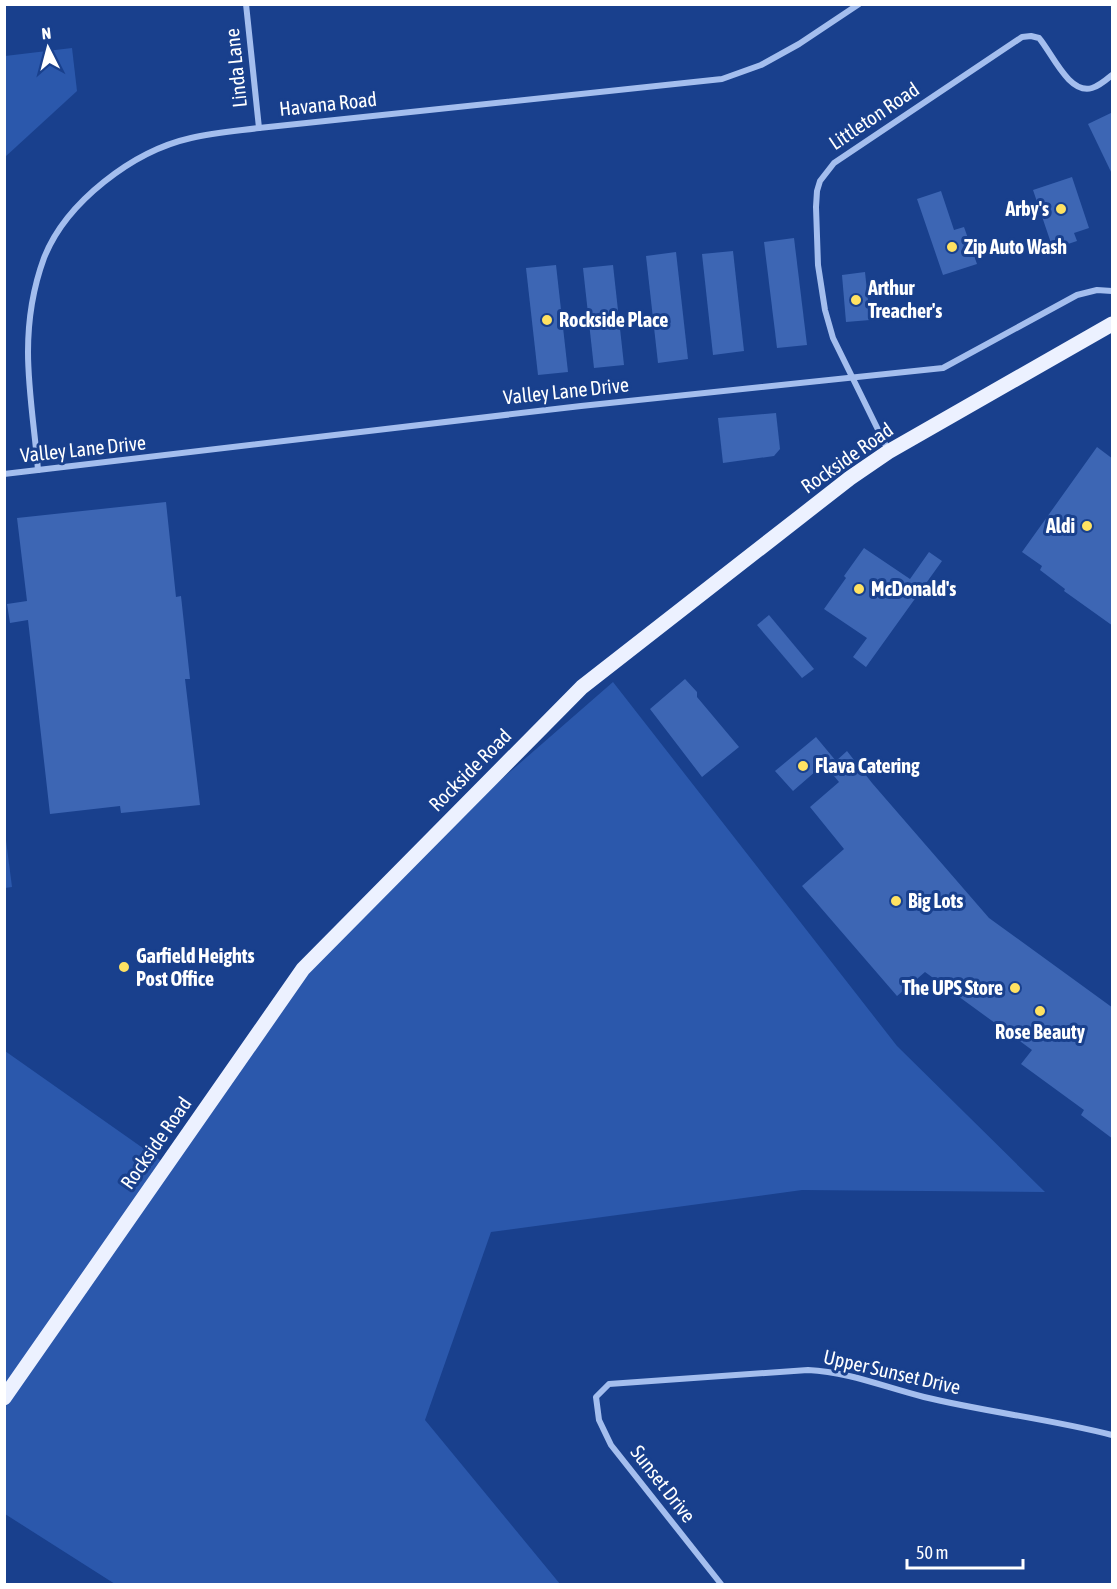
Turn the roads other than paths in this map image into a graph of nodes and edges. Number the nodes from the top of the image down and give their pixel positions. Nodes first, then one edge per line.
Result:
1 (246, 4) edge
2 (859, 4) edge
3 (1113, 75) edge
4 (259, 128) junction
5 (1113, 291) edge
6 (1113, 324) edge
7 (853, 377) junction
8 (888, 452) junction
9 (38, 471) junction
10 (4, 474) edge
11 (596, 1397) joint
12 (4, 1398) edge
13 (1113, 1435) edge
14 (721, 1584) edge

1 - 4 street, Linda Lane
2 - 4 street, Havana Road
3 - 7 street, Littleton Road
4 - 9 street, Havana Road
5 - 7 street, Valley Lane Drive
6 - 8 main road, Rockside Road
7 - 8 street
7 - 9 street, Valley Lane Drive
8 - 12 main road, Rockside Road
9 - 10 street, Valley Lane Drive
11 - 13 street, Upper Sunset Drive
11 - 14 street, Sunset Drive

